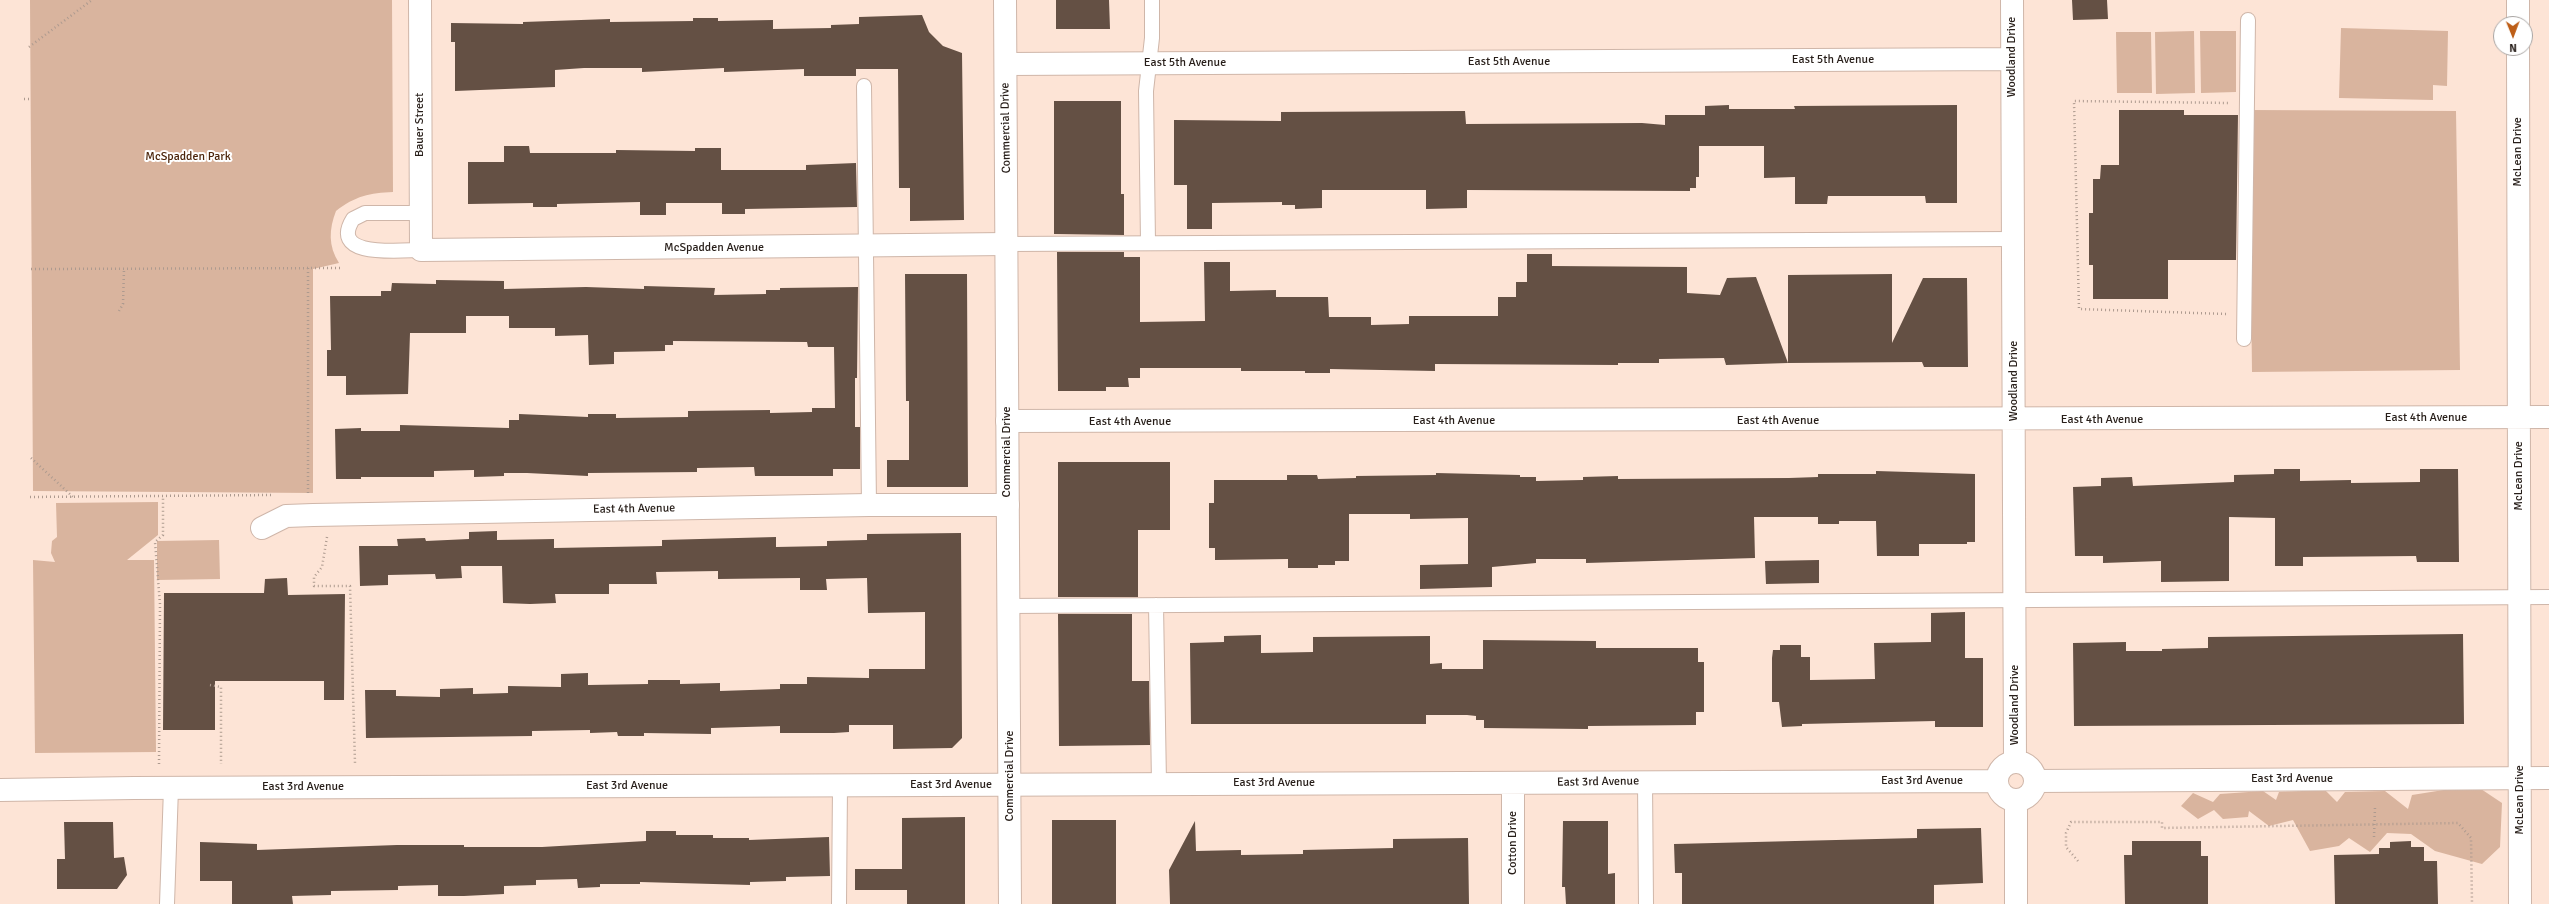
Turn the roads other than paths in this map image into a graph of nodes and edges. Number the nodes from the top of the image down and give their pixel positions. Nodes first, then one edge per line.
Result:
1 (420, 0) edge
2 (1005, 0) edge
3 (1152, 0) edge
4 (2012, 0) edge
5 (2518, 0) edge
6 (2518, 16) edge
7 (2248, 20) dead end
8 (2518, 56) edge
9 (2012, 59) junction
10 (1149, 63) junction
11 (1006, 64) junction
12 (864, 86) dead end
13 (421, 213) junction
14 (2014, 239) junction
15 (1148, 243) junction
16 (1007, 244) junction
17 (866, 247) junction
18 (421, 250) junction
19 (2244, 339) dead end
20 (2549, 417) edge
21 (2519, 418) junction
22 (2014, 420) junction
23 (1007, 421) junction
24 (869, 506) junction
25 (1008, 506) junction
26 (262, 528) dead end
27 (2520, 598) junction
28 (2549, 598) edge
29 (2014, 600) junction
30 (1008, 606) junction
31 (1156, 606) junction
32 (2015, 762) junction
33 (2520, 778) junction
34 (2549, 778) edge
35 (1645, 781) junction
36 (1997, 781) junction
37 (2036, 781) junction
38 (1159, 783) junction
39 (1513, 783) junction
40 (1010, 784) junction
41 (840, 786) junction
42 (171, 788) junction
43 (0, 790) edge
44 (2016, 800) junction
45 (167, 904) edge
46 (839, 904) edge
47 (1010, 904) edge
48 (1513, 904) edge
49 (1646, 904) edge
50 (2016, 904) edge
51 (2520, 904) edge

1 - 13 street, Bauer Street
2 - 11 street, Commercial Drive
3 - 10 lane
4 - 9 street, Woodland Drive
5 - 6 street
7 - 19 lane
8 - 21 street, McLean Drive
9 - 10 street, East 5th Avenue
9 - 14 street, Woodland Drive
10 - 11 street, East 5th Avenue
10 - 15 lane
11 - 16 street, Commercial Drive
12 - 17 lane
13 - 18 street, Bauer Street
13 - 18 lane
14 - 15 lane
14 - 22 street, Woodland Drive
15 - 16 lane
16 - 17 street, McSpadden Avenue
16 - 23 street, Commercial Drive
17 - 18 street, McSpadden Avenue
17 - 24 lane
20 - 21 street, East 4th Avenue
21 - 22 street, East 4th Avenue
21 - 27 street, McLean Drive
22 - 23 street, East 4th Avenue
22 - 29 street, Woodland Drive
23 - 25 street, Commercial Drive
24 - 25 street, East 4th Avenue
24 - 26 street, East 4th Avenue
25 - 30 street, Commercial Drive
27 - 28 lane
27 - 29 lane
27 - 33 street, McLean Drive
29 - 31 lane
29 - 32 street, Woodland Drive
30 - 31 lane
30 - 40 street, Commercial Drive
31 - 38 lane
32 - 36 street
32 - 37 street
33 - 34 street, East 3rd Avenue
33 - 37 street, East 3rd Avenue
33 - 51 street, McLean Drive
35 - 36 street, East 3rd Avenue
35 - 39 street, East 3rd Avenue
35 - 49 lane
36 - 44 street
37 - 44 street
38 - 39 street, East 3rd Avenue
38 - 40 street, East 3rd Avenue
39 - 48 street, Cotton Drive
40 - 41 street, East 3rd Avenue
40 - 47 street, Commercial Drive
41 - 42 street, East 3rd Avenue
41 - 46 lane
42 - 43 street, East 3rd Avenue
42 - 45 lane
44 - 50 street

